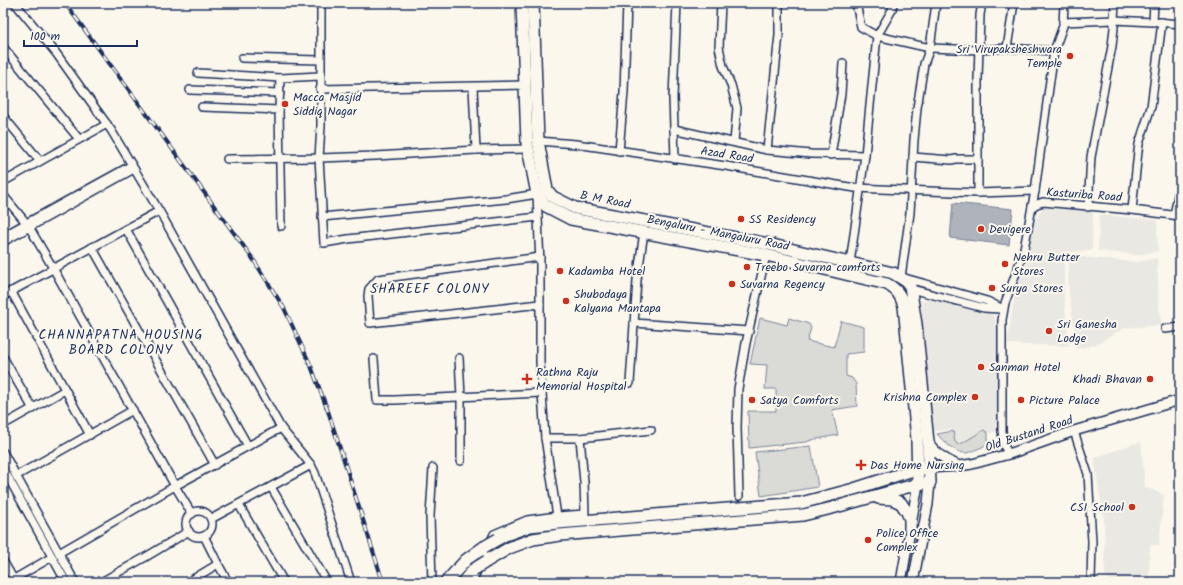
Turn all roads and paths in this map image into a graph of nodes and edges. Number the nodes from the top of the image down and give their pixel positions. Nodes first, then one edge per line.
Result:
1 (15, 3) edge
2 (321, 3) edge
3 (522, 3) edge
4 (533, 3) edge
5 (627, 3) edge
6 (676, 3) edge
7 (720, 3) edge
8 (779, 3) edge
9 (856, 3) edge
10 (893, 3) edge
11 (936, 3) edge
12 (982, 3) edge
13 (1014, 3) edge
14 (1064, 3) edge
15 (1115, 3) edge
16 (1154, 3) edge
17 (1114, 20) junction
18 (1063, 22) junction
19 (1153, 22) junction
20 (1162, 22) junction
21 (1180, 24) edge
22 (877, 36) junction
23 (3, 48) edge
24 (930, 48) junction
25 (1007, 48) junction
26 (979, 50) junction
27 (1054, 51) junction
28 (242, 58) dead end
29 (320, 60) junction
30 (843, 63) dead end
31 (198, 73) dead end
32 (320, 76) junction
33 (280, 78) junction
34 (525, 85) junction
35 (473, 87) junction
36 (320, 89) junction
37 (190, 90) dead end
38 (280, 93) junction
39 (202, 107) dead end
40 (279, 110) junction
41 (3, 116) edge
42 (107, 124) junction
43 (674, 129) junction
44 (79, 140) junction
45 (538, 141) junction
46 (734, 142) junction
47 (528, 149) junction
48 (476, 150) junction
49 (767, 150) junction
50 (619, 151) junction
51 (831, 154) junction
52 (865, 155) junction
53 (913, 157) junction
54 (280, 158) junction
55 (319, 158) junction
56 (675, 158) junction
57 (226, 159) dead end
58 (978, 159) junction
59 (40, 161) junction
60 (133, 167) junction
61 (3, 182) edge
62 (1180, 186) edge
63 (861, 187) junction
64 (912, 190) junction
65 (1035, 191) junction
66 (978, 193) junction
67 (537, 194) junction
68 (3, 195) edge
69 (1032, 207) junction
70 (1088, 207) junction
71 (1132, 210) junction
72 (159, 211) junction
73 (1177, 216) edge
74 (322, 217) junction
75 (538, 217) junction
76 (594, 217) junction
77 (28, 226) junction
78 (281, 226) dead end
79 (126, 228) junction
80 (644, 232) junction
81 (3, 236) edge
82 (3, 242) edge
83 (92, 247) junction
84 (766, 255) junction
85 (540, 257) junction
86 (850, 263) junction
87 (53, 268) junction
88 (897, 275) junction
89 (894, 289) junction
90 (911, 289) junction
91 (11, 292) junction
92 (3, 296) edge
93 (540, 304) junction
94 (1003, 309) junction
95 (634, 323) junction
96 (1180, 326) edge
97 (1165, 329) dead end
98 (749, 331) junction
99 (3, 357) edge
100 (459, 358) dead end
101 (374, 359) dead end
102 (630, 383) dead end
103 (65, 390) junction
104 (542, 393) junction
105 (462, 397) junction
106 (1180, 400) edge
107 (33, 409) junction
108 (133, 410) junction
109 (3, 425) edge
110 (281, 428) junction
111 (651, 430) dead end
112 (1074, 431) junction
113 (90, 435) junction
114 (546, 438) junction
115 (580, 438) junction
116 (928, 442) junction
117 (248, 446) junction
118 (3, 452) edge
119 (1009, 454) junction
120 (462, 461) dead end
121 (215, 464) junction
122 (311, 466) junction
123 (959, 466) junction
124 (3, 468) edge
125 (433, 468) dead end
126 (929, 468) junction
127 (918, 469) junction
128 (16, 476) junction
129 (930, 482) junction
130 (918, 484) junction
131 (175, 486) junction
132 (272, 487) junction
133 (739, 496) dead end
134 (864, 499) junction
135 (239, 505) junction
136 (192, 514) junction
137 (557, 516) junction
138 (211, 519) junction
139 (910, 530) junction
140 (188, 531) junction
141 (204, 536) junction
142 (56, 555) junction
143 (3, 561) edge
144 (218, 564) junction
145 (12, 581) edge
146 (66, 582) edge
147 (75, 582) edge
148 (101, 582) edge
149 (188, 582) edge
150 (228, 582) edge
151 (284, 582) edge
152 (327, 582) edge
153 (351, 582) edge
154 (432, 582) edge
155 (446, 582) edge
156 (463, 582) edge
157 (472, 582) edge
158 (901, 582) edge
159 (914, 582) edge
160 (1091, 582) edge

1 - 42 street
2 - 29 street
3 - 34 highway
4 - 45 highway, B M Road
5 - 50 street
6 - 43 street
7 - 46 street
8 - 49 street
9 - 22 street
10 - 22 street
11 - 24 street
12 - 26 street
13 - 25 street
14 - 18 street
15 - 17 street
16 - 19 street
17 - 18 street
17 - 19 street
17 - 70 street
18 - 27 street
19 - 20 street
20 - 21 street
20 - 71 street
22 - 24 street
22 - 52 street
23 - 44 street
24 - 26 street
24 - 53 street
25 - 26 street
25 - 27 street
26 - 58 street
27 - 65 street
28 - 29 street
29 - 32 street
30 - 51 street
31 - 33 street
32 - 33 street
32 - 36 street
33 - 38 street
34 - 35 street
34 - 47 highway
35 - 36 street
35 - 48 street
36 - 55 street
37 - 38 street
38 - 40 street
39 - 40 street
40 - 54 street
41 - 59 street
42 - 44 street
42 - 60 street
43 - 46 street
43 - 56 street
44 - 59 street
45 - 50 street, Azad Road
45 - 76 highway, B M Road
46 - 49 street
47 - 48 street
47 - 67 highway
48 - 55 street
49 - 51 street
50 - 56 street, Azad Road
51 - 52 street
52 - 63 street
53 - 58 street
53 - 64 street
54 - 55 street
54 - 57 street
54 - 78 street
55 - 74 street
56 - 63 street, Azad Road
58 - 66 street
59 - 61 street
60 - 72 street
60 - 77 street
62 - 73 street
63 - 64 street, Azad Road
63 - 86 street
64 - 66 street, Azad Road
64 - 88 street
65 - 66 street, Azad Road
65 - 69 street
67 - 74 street
67 - 75 street
67 - 76 highway, Bengaluru - Mangaluru Road
68 - 77 street
69 - 70 street, Kasturiba Road
69 - 94 street, Kasturiba Road
70 - 71 street, Kasturiba Road
71 - 73 street, Kasturiba Road
72 - 79 street
72 - 110 street
74 - 75 street
75 - 85 street
76 - 80 highway, Bengaluru - Mangaluru Road
76 - 86 highway, B M Road
77 - 81 street
77 - 82 street
77 - 87 street
79 - 83 street
79 - 117 street
80 - 84 highway, Bengaluru - Mangaluru Road
80 - 95 street
83 - 87 street
83 - 121 street
84 - 89 highway, Bengaluru - Mangaluru Road
84 - 98 street
85 - 93 street
85 - 93 street
86 - 88 highway, B M Road
87 - 91 street
87 - 108 street
88 - 89 highway
88 - 90 highway
88 - 94 street
89 - 127 highway
90 - 94 street
90 - 116 highway
91 - 92 street
91 - 103 street
93 - 104 street
94 - 119 street, Kasturiba Road
95 - 98 street
95 - 102 street
96 - 97 street
98 - 133 street
99 - 107 street
100 - 105 street
101 - 105 street
103 - 107 street
103 - 113 street
104 - 105 street
104 - 114 street
105 - 120 street
106 - 112 main road, Old Bustand Road
107 - 109 street
108 - 113 street
108 - 131 street
110 - 117 street
110 - 122 street
111 - 115 street
112 - 119 main road, Old Bustand Road
112 - 160 street
113 - 128 street
114 - 115 street
114 - 137 street
115 - 137 street
116 - 123 main road
116 - 126 highway
117 - 121 street
118 - 128 street
119 - 123 main road, Old Bustand Road
121 - 131 street
122 - 132 street
122 - 153 street
123 - 126 main road, Old Bustand Road
124 - 142 street
125 - 154 street
126 - 127 highway
126 - 129 highway
127 - 130 highway
127 - 155 highway, bridge
128 - 142 street
129 - 130 highway
129 - 159 main road
130 - 134 highway
130 - 139 main road
131 - 136 street
131 - 142 street
132 - 135 street
132 - 152 street
134 - 139 highway
134 - 156 highway, bridge
135 - 138 street
135 - 151 street
136 - 138 street
136 - 140 street
137 - 157 street
138 - 141 street
139 - 158 main road
140 - 141 street
140 - 148 street
141 - 144 street
142 - 145 street
142 - 146 street
142 - 147 street
143 - 145 street
144 - 149 street
144 - 150 street

